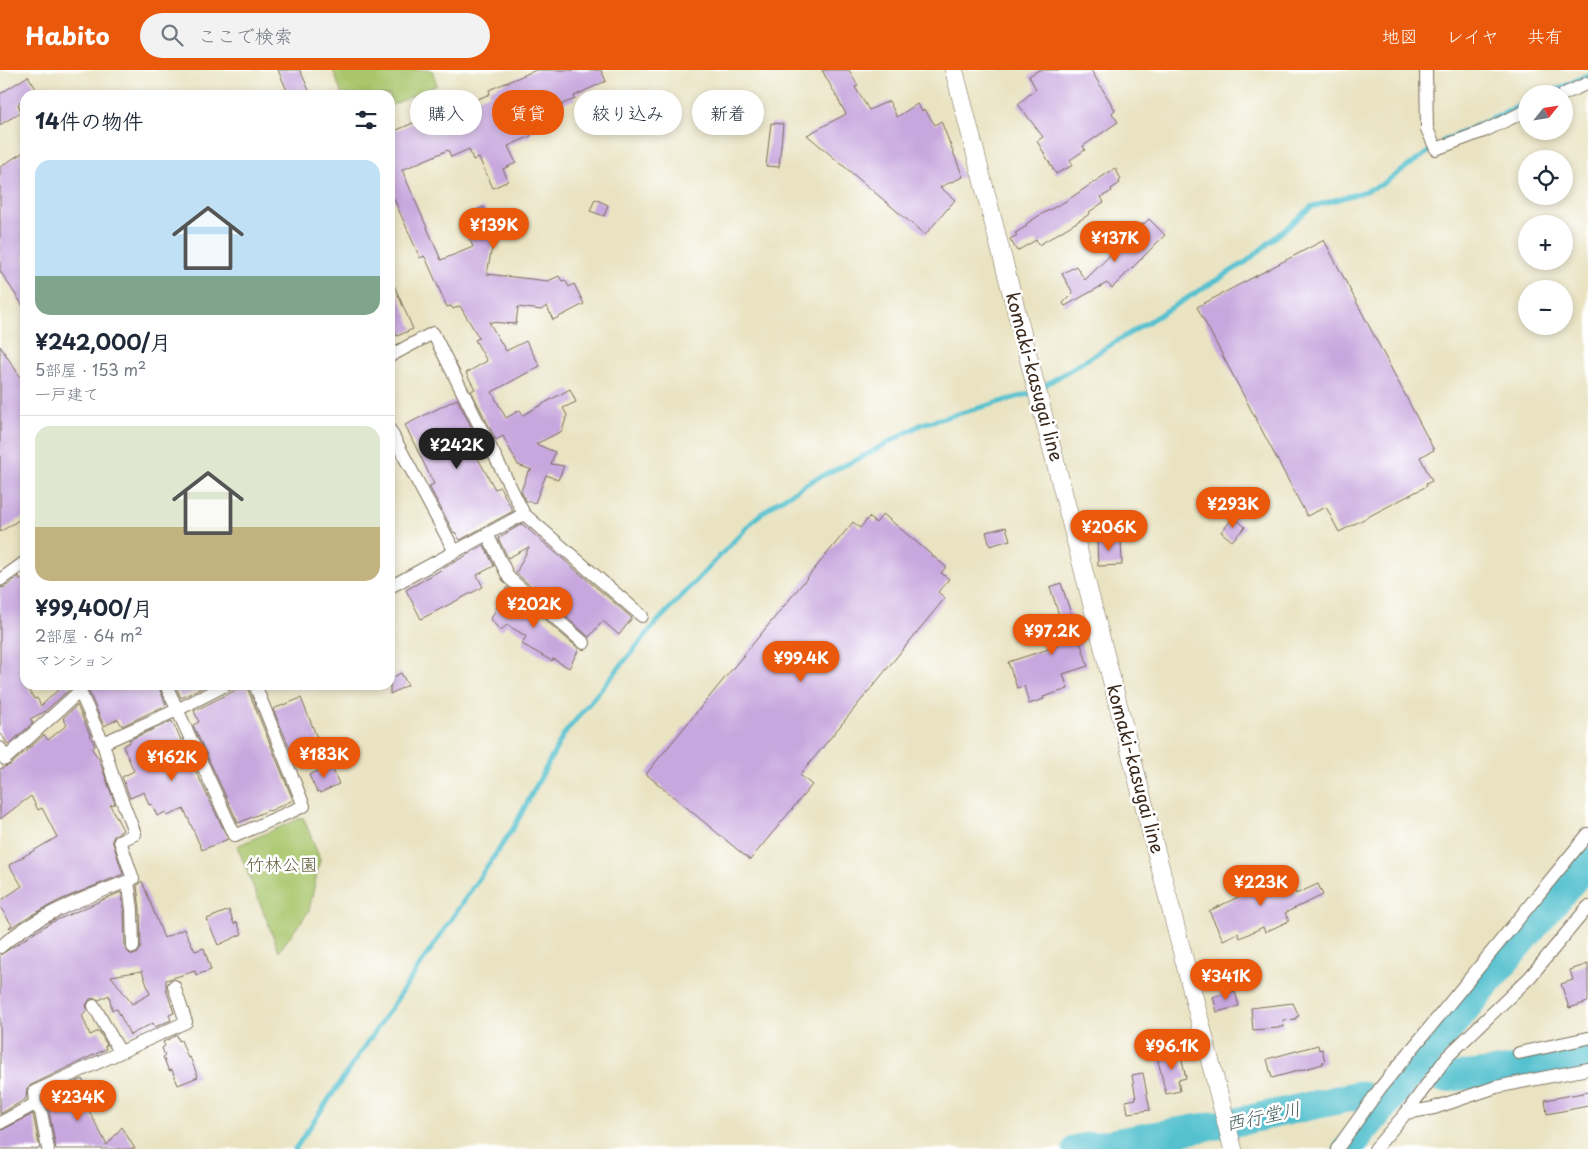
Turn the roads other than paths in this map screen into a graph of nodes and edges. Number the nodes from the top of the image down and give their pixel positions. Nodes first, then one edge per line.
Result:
1 (954, 70) edge
2 (1426, 70) edge
3 (1588, 83) edge
4 (1573, 90) edge
5 (1518, 115) edge
6 (395, 353) edge
7 (395, 439) edge
8 (524, 514) junction
9 (487, 534) junction
10 (455, 552) junction
11 (20, 568) edge
12 (0, 580) edge
13 (395, 584) edge
14 (642, 616) dead end
15 (584, 643) dead end
16 (77, 690) edge
17 (80, 690) edge
18 (168, 690) edge
19 (216, 690) edge
20 (257, 690) edge
21 (177, 710) junction
22 (103, 743) junction
23 (0, 748) edge
24 (1588, 834) edge
25 (128, 881) junction
26 (1588, 907) edge
27 (133, 947) dead end
28 (0, 948) edge
29 (174, 986) dead end
30 (94, 1006) dead end
31 (1588, 1038) edge
32 (120, 1052) junction
33 (1519, 1053) dead end
34 (1588, 1069) edge
35 (35, 1104) junction
36 (1406, 1113) junction
37 (0, 1123) edge
38 (1233, 1148) edge
39 (48, 1149) edge
40 (1337, 1149) edge
41 (1375, 1149) edge

1 - 38 main road, komaki-kasugai line
2 - 5 street
3 - 4 street
6 - 8 street
7 - 10 street
8 - 9 street
8 - 14 street
9 - 10 street
9 - 15 street
10 - 13 street
11 - 12 street
16 - 23 street
17 - 22 street
18 - 21 street
19 - 21 street
20 - 21 street
21 - 22 street
22 - 25 street
24 - 40 street
25 - 27 street
25 - 28 street
26 - 36 street
29 - 32 street
30 - 32 street
31 - 33 street
32 - 35 street
34 - 36 street
35 - 37 street
35 - 39 street
36 - 41 street

